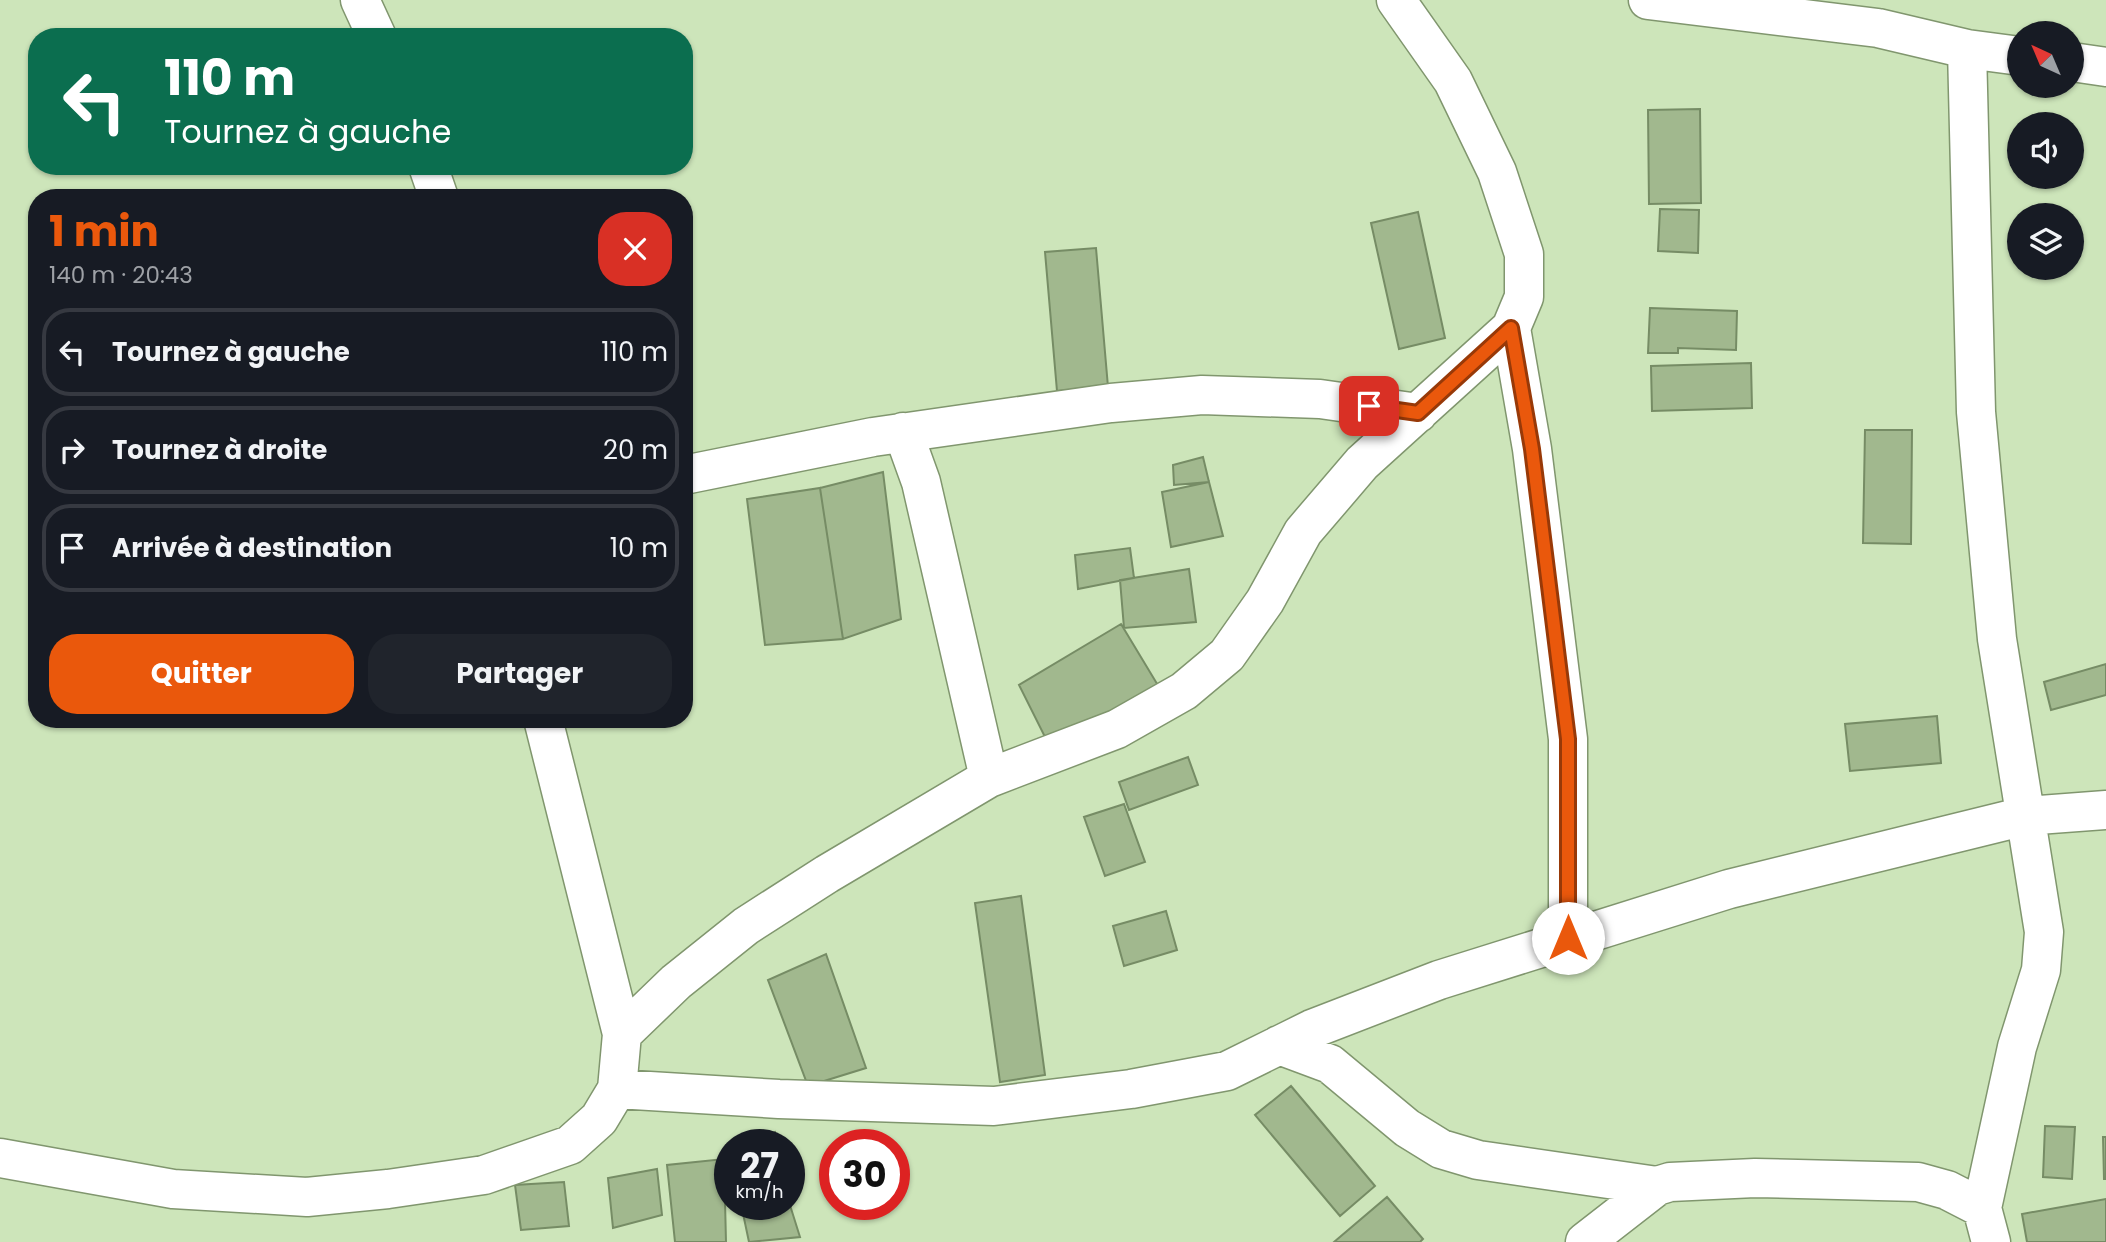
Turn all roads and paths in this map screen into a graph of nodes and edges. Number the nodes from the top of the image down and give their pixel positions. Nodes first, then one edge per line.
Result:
1 (360, 0) edge
2 (1396, 0) edge
3 (1648, 0) edge
4 (1885, 14) edge
5 (373, 28) edge
6 (1967, 49) junction
7 (2007, 54) edge
8 (2084, 64) edge
9 (2106, 67) edge
10 (1511, 328) junction
11 (1418, 413) junction
12 (903, 432) junction
13 (693, 473) edge
14 (545, 728) edge
15 (989, 778) junction
16 (2106, 810) edge
17 (2025, 816) junction
18 (1568, 938) junction
19 (622, 1034) junction
20 (1279, 1045) junction
21 (617, 1089) junction
22 (3, 1151) edge
23 (1657, 1186) junction
24 (1986, 1225) edge
25 (1585, 1242) edge

1 - 5 street
2 - 10 street
3 - 4 street
4 - 6 street
6 - 7 street
6 - 17 street
8 - 9 street
10 - 11 street
10 - 18 street
11 - 12 street
11 - 15 street
12 - 13 street
12 - 15 street
14 - 19 street
15 - 19 street
16 - 17 street
17 - 18 street
17 - 24 street
18 - 20 street
19 - 21 street
20 - 21 street
20 - 23 street
21 - 22 street
23 - 24 street
23 - 25 street

